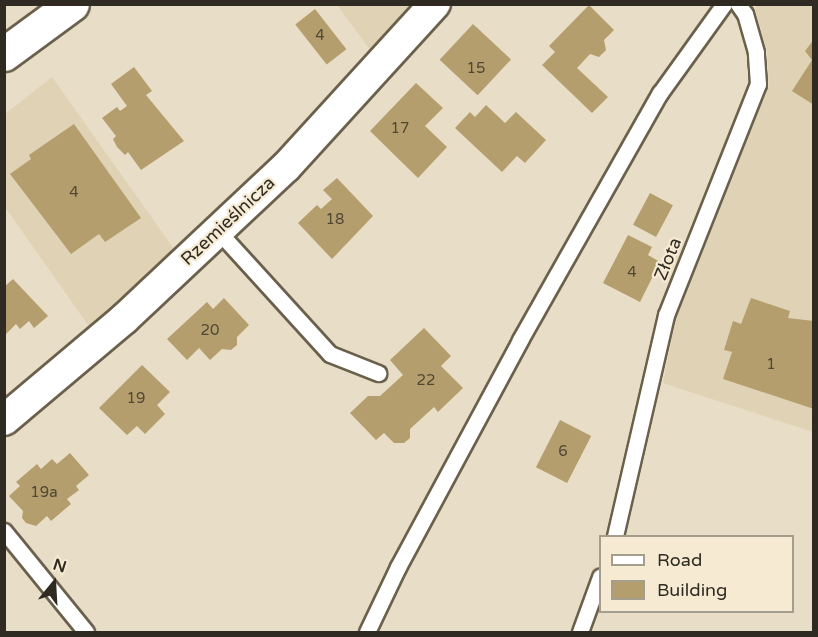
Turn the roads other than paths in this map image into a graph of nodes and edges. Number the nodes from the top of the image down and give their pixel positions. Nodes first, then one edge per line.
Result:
1 (72, 4) edge
2 (435, 4) edge
3 (724, 4) edge
4 (738, 4) edge
5 (4, 54) edge
6 (218, 231) junction
7 (378, 373) dead end
8 (4, 420) edge
9 (4, 531) edge
10 (615, 535) edge
11 (599, 580) edge
12 (86, 633) edge
13 (367, 633) edge
14 (580, 633) edge

1 - 5 street
2 - 6 street, Rzemieślnicza
3 - 13 lane
4 - 10 lane, Złota
6 - 7 lane
6 - 8 street, Rzemieślnicza
9 - 12 lane
11 - 14 lane

